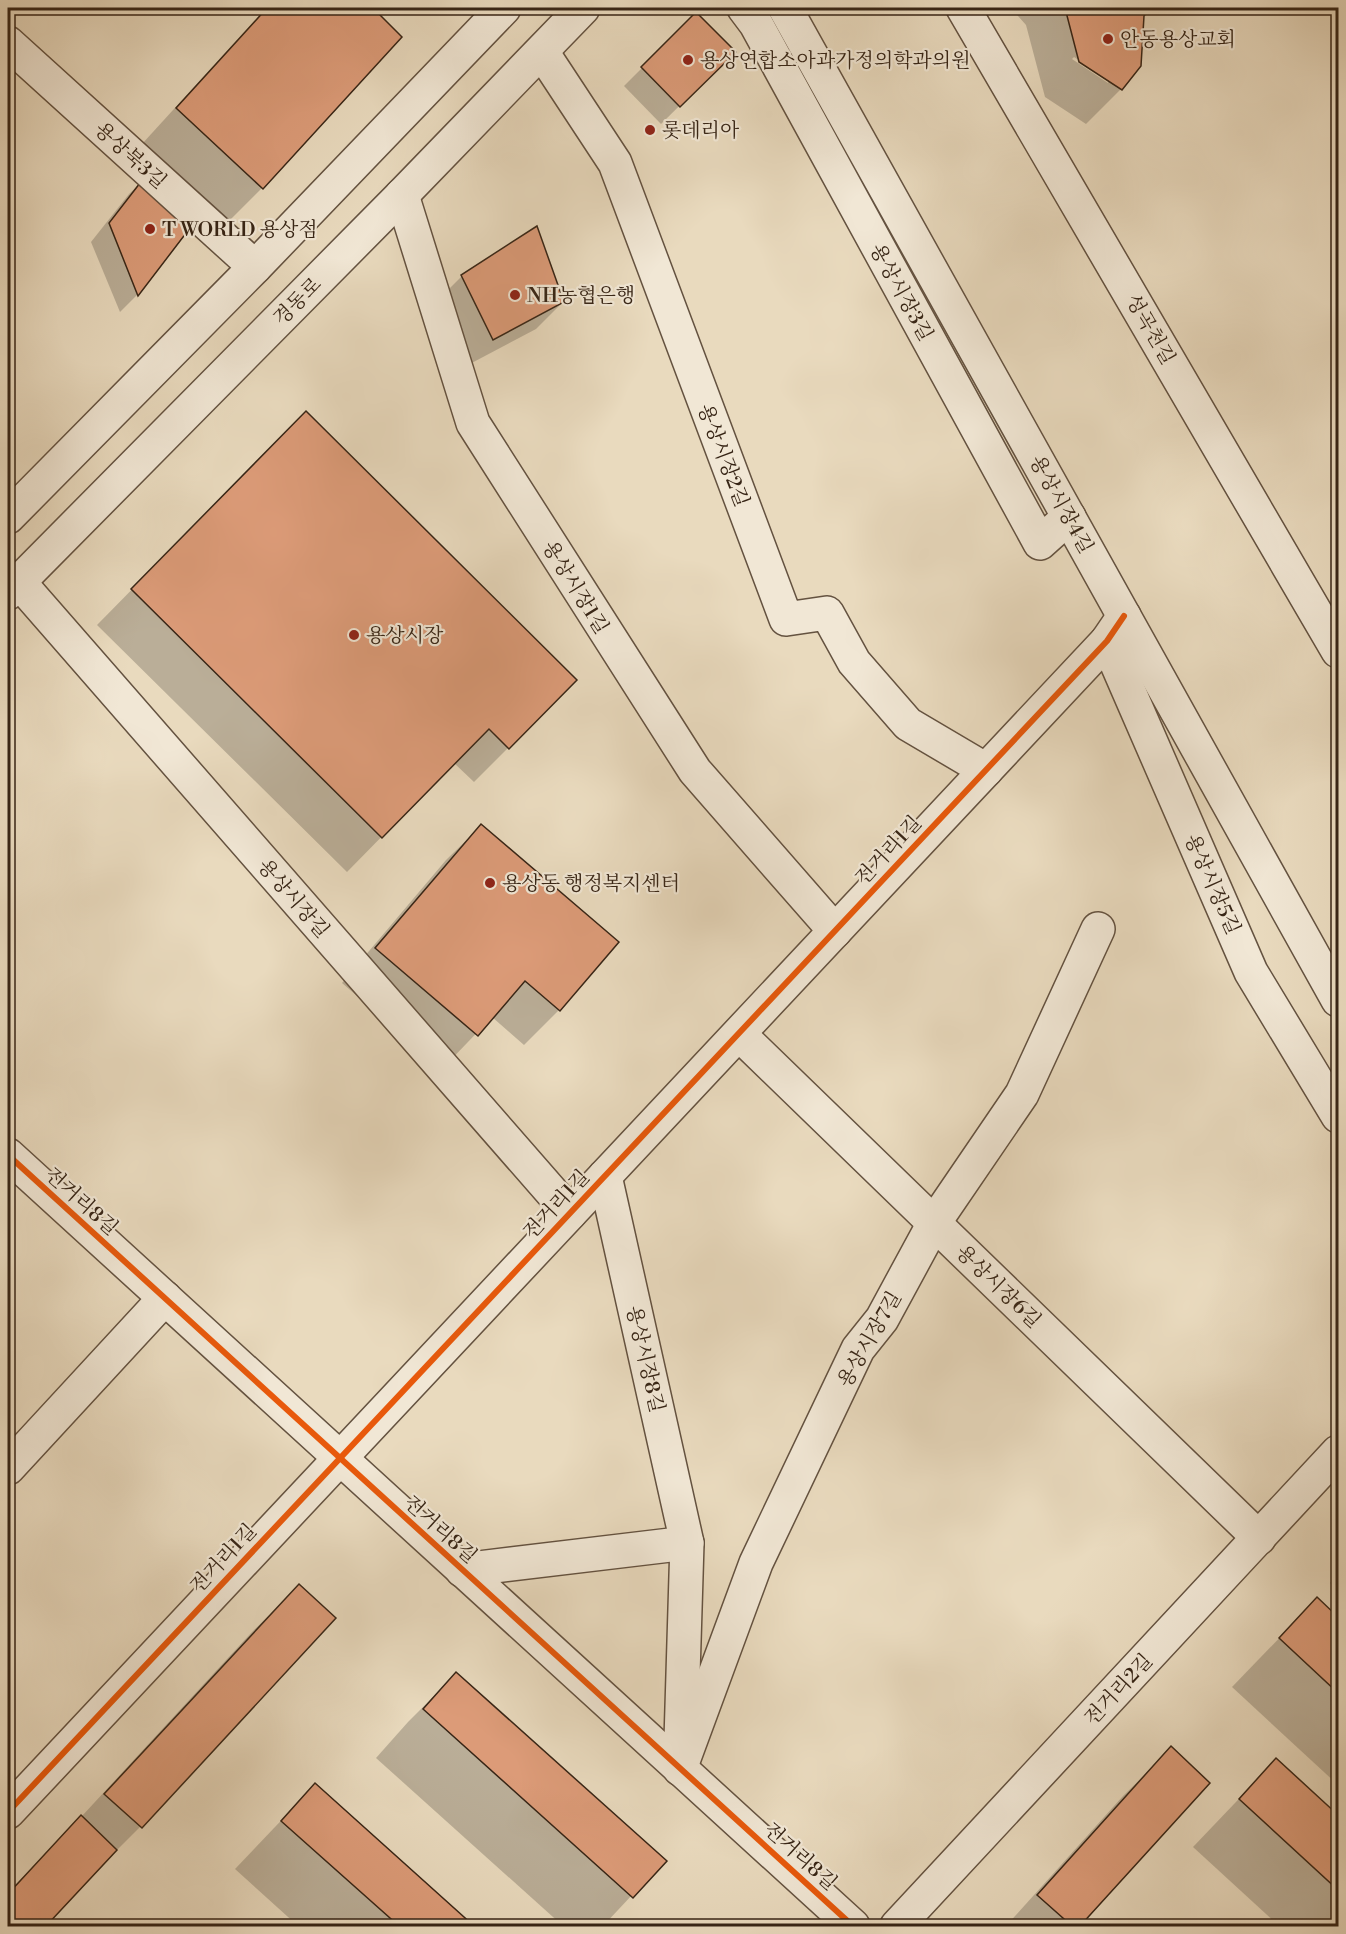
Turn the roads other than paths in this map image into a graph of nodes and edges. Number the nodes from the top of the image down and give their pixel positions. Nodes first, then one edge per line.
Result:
1 (504, 8) edge
2 (583, 8) edge
3 (744, 8) edge
4 (785, 8) edge
5 (963, 8) edge
6 (8, 43) edge
7 (542, 52) junction
8 (402, 195) junction
9 (255, 267) junction
10 (8, 517) edge
11 (1069, 517) junction
12 (13, 587) edge
13 (1115, 629) junction
14 (1338, 651) edge
15 (986, 770) junction
16 (1098, 929) dead end
17 (836, 931) junction
18 (1338, 1000) edge
19 (738, 1034) junction
20 (1338, 1116) edge
21 (8, 1155) edge
22 (605, 1176) junction
23 (570, 1214) junction
24 (934, 1223) junction
25 (165, 1298) junction
26 (1338, 1452) edge
27 (339, 1458) junction
28 (8, 1468) edge
29 (1259, 1538) junction
30 (687, 1543) junction
31 (462, 1570) junction
32 (680, 1769) junction
33 (8, 1812) edge
34 (853, 1926) edge
35 (897, 1926) edge

1 - 9 street
2 - 7 street, 경동로
3 - 11 street, 용상시장3길
4 - 11 street, 용상시장4길
5 - 14 street, 성곡천길
6 - 9 street, 용상북3길
7 - 8 street, 경동로
7 - 15 street, 용상시장2길
8 - 12 street, 경동로
8 - 17 street, 용상시장1길
9 - 10 street
11 - 13 street, 용상시장4길
12 - 23 street, 용상시장길
13 - 15 street, 전거리1길
13 - 18 street, 용상시장4길
13 - 20 street, 용상시장5길
15 - 17 street, 전거리1길
16 - 24 street, 용상시장7길
17 - 19 street, 전거리1길
19 - 22 street, 전거리1길
19 - 24 street, 용상시장6길
21 - 25 street, 전거리8길
22 - 23 street, 전거리1길
22 - 30 street, 용상시장8길
23 - 27 street, 전거리1길
24 - 29 street, 용상시장6길
24 - 32 street, 용상시장7길
25 - 27 street, 전거리8길
25 - 28 street
26 - 29 street, 전거리2길
27 - 31 street, 전거리8길
27 - 33 street, 전거리1길
29 - 35 street, 전거리2길
30 - 31 street
30 - 32 street, 용상시장8길
31 - 32 street, 전거리8길
32 - 34 street, 전거리8길

